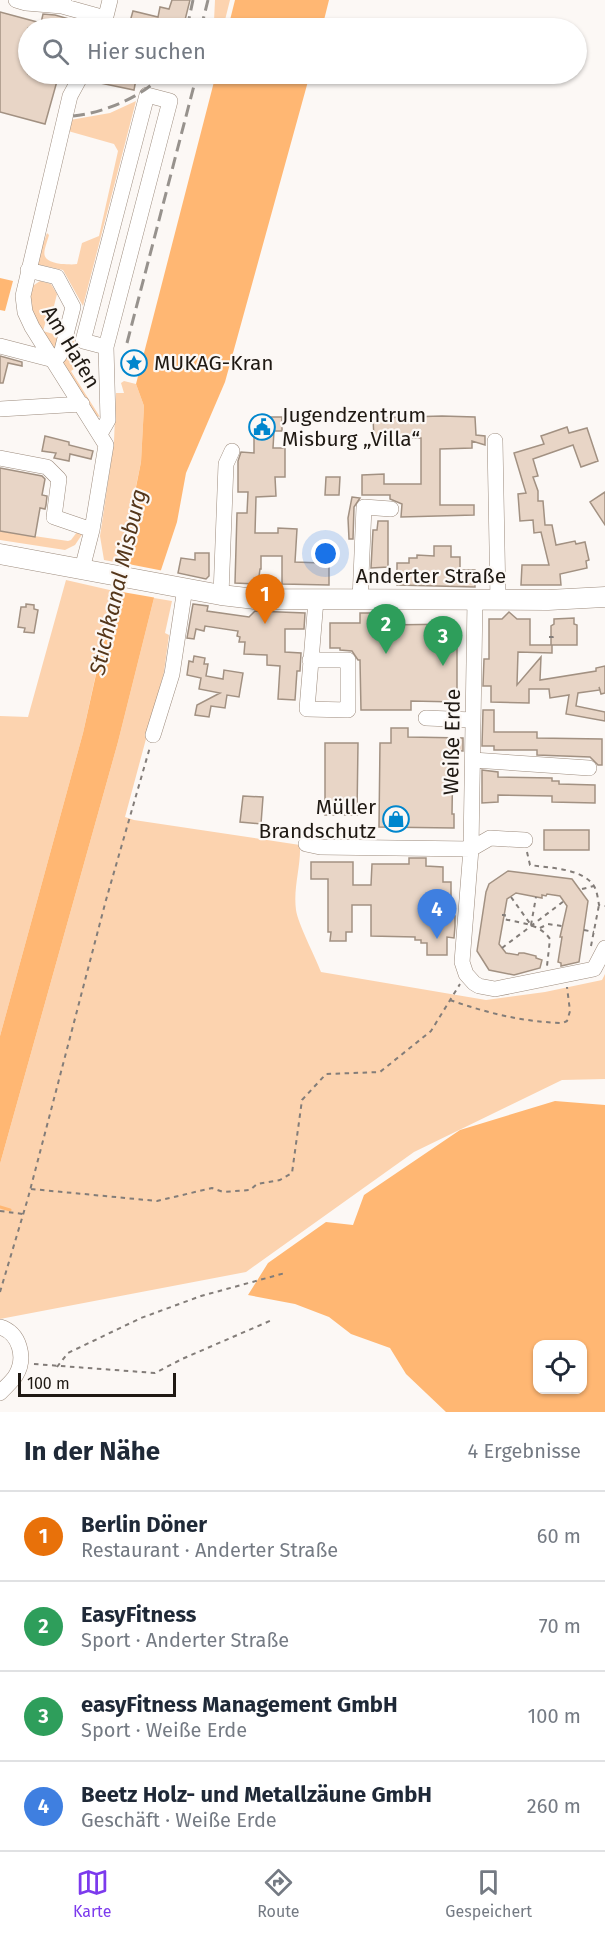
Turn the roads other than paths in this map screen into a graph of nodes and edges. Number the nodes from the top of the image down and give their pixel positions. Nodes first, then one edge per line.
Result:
1 (16, 0) edge
2 (46, 0) edge
3 (110, 0) edge
4 (63, 3) edge
5 (94, 18) edge
6 (105, 18) edge
7 (77, 84) edge
8 (28, 270) junction
9 (0, 346) edge
10 (106, 347) junction
11 (54, 360) junction
12 (82, 404) junction
13 (0, 409) edge
14 (100, 434) junction
15 (495, 441) dead end
16 (232, 451) dead end
17 (0, 458) edge
18 (391, 509) dead end
19 (92, 530) junction
20 (0, 554) edge
21 (82, 569) junction
22 (176, 587) junction
23 (221, 596) junction
24 (605, 597) edge
25 (316, 600) junction
26 (360, 600) junction
27 (475, 600) junction
28 (498, 600) junction
29 (310, 660) dead end
30 (426, 718) dead end
31 (473, 720) junction
32 (153, 735) road end
33 (473, 760) junction
34 (589, 768) dead end
35 (525, 840) road end
36 (306, 844) dead end
37 (471, 849) junction
38 (598, 948) edge
39 (0, 1327) edge
40 (0, 1393) edge

1 - 4 street
2 - 4 street
3 - 6 street
4 - 5 street
7 - 8 street, Am Hafen
8 - 11 street, Am Hafen
8 - 11 street
9 - 11 street
10 - 10 street
10 - 14 street
11 - 12 street, Am Hafen
12 - 13 street
12 - 14 street, Am Hafen
14 - 19 street, Am Hafen
15 - 28 street
16 - 23 street
17 - 19 street
18 - 26 street
19 - 21 street, Am Hafen
20 - 21 main road, Anderter Straße
21 - 22 main road, Anderter Straße
22 - 23 main road, Anderter Straße
22 - 32 street
23 - 25 main road, Anderter Straße
24 - 28 main road, Anderter Straße
25 - 26 main road, Anderter Straße
25 - 29 street
26 - 27 main road, Anderter Straße
27 - 28 main road, Anderter Straße
27 - 31 street, Weiße Erde
30 - 31 street
31 - 33 street, Weiße Erde
33 - 34 street
33 - 37 street, Weiße Erde
35 - 37 street
36 - 37 street
37 - 38 street, Weiße Erde
39 - 40 street

